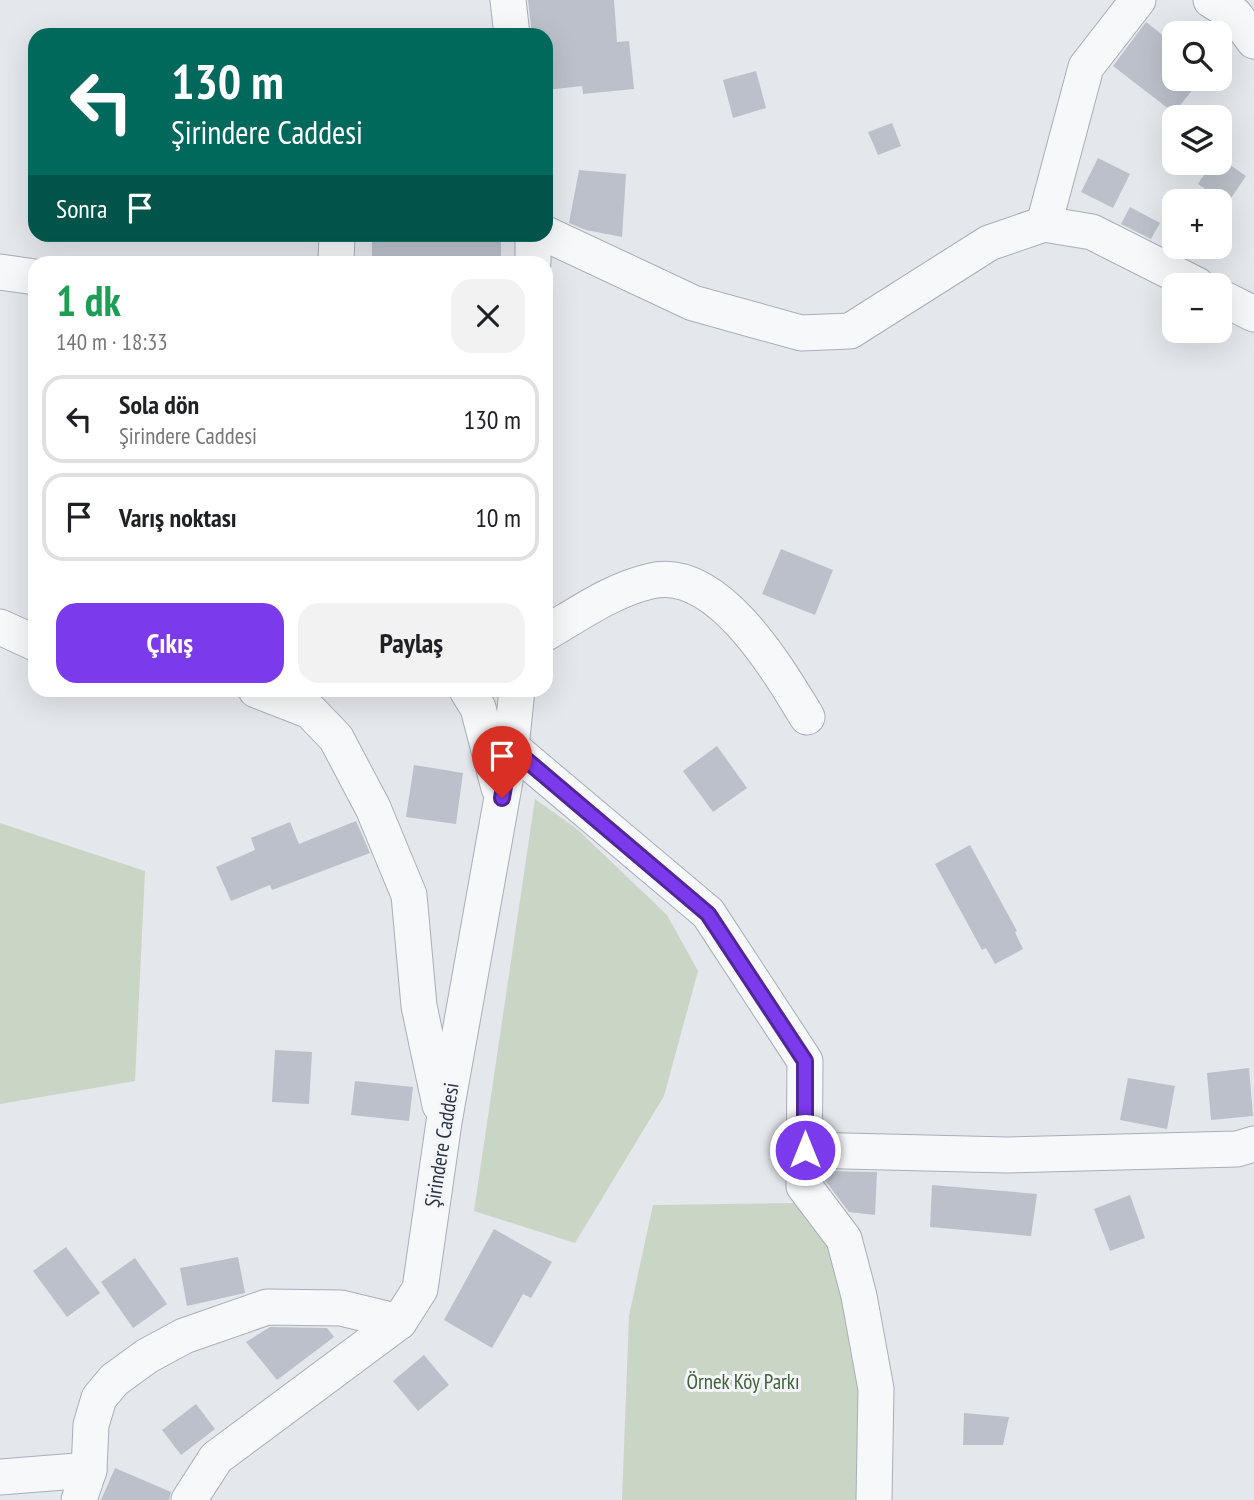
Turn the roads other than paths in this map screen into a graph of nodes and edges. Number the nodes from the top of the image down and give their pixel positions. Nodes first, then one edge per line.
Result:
1 (508, 0) edge
2 (1138, 0) edge
3 (1211, 0) edge
4 (511, 28) edge
5 (1254, 41) edge
6 (1044, 224) junction
7 (553, 237) edge
8 (0, 272) edge
9 (1173, 273) edge
10 (28, 276) edge
11 (1232, 303) edge
12 (1254, 314) edge
13 (0, 627) edge
14 (553, 629) edge
15 (28, 640) edge
16 (281, 697) edge
17 (471, 697) edge
18 (516, 697) edge
19 (807, 717) dead end
20 (511, 747) junction
21 (502, 798) junction
22 (444, 1122) junction
23 (1254, 1144) edge
24 (805, 1150) junction
25 (399, 1321) junction
26 (0, 1477) edge
27 (84, 1485) edge
28 (189, 1500) edge
29 (874, 1500) edge

1 - 4 street
2 - 6 street
3 - 5 street
6 - 7 street
6 - 9 street
8 - 10 street
11 - 12 street
13 - 15 street
14 - 19 street
16 - 22 street
17 - 21 street
18 - 20 street, Şirindere Caddesi
20 - 21 street, Şirindere Caddesi
20 - 24 street
21 - 22 street, Şirindere Caddesi
22 - 25 street, Şirindere Caddesi
23 - 24 street
24 - 29 street
25 - 27 street
25 - 28 street, Şirindere Caddesi
26 - 27 street

